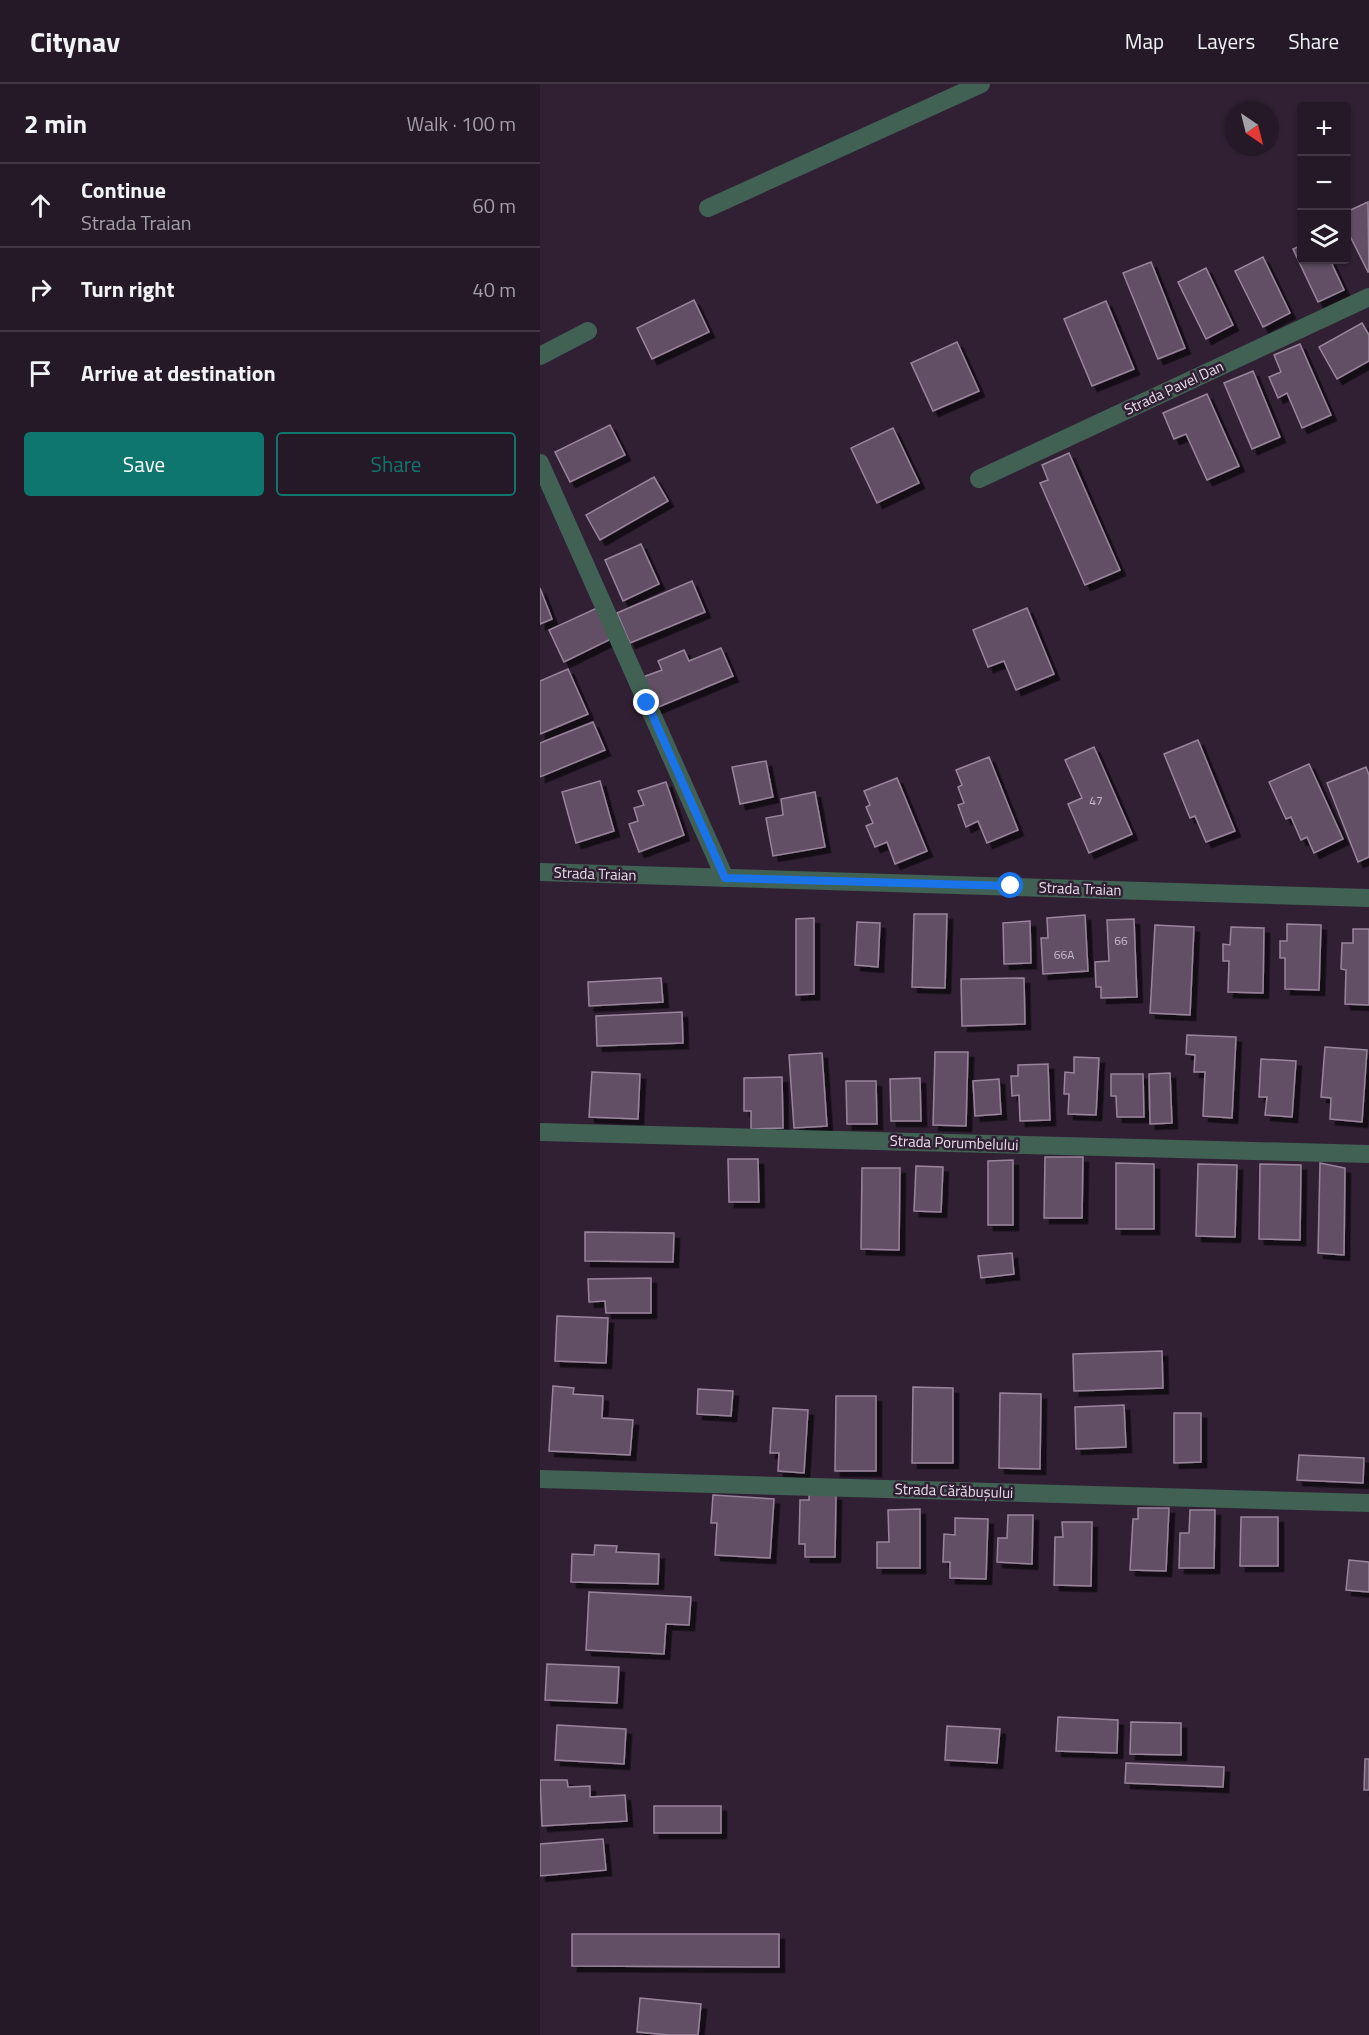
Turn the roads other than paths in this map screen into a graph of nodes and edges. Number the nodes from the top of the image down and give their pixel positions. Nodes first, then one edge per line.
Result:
1 (981, 84) edge
2 (708, 208) dead end
3 (1369, 297) edge
4 (588, 331) dead end
5 (540, 356) edge
6 (540, 463) edge
7 (979, 478) dead end
8 (540, 872) edge
9 (725, 878) junction
10 (1369, 897) edge
11 (540, 1132) edge
12 (1369, 1154) edge
13 (540, 1479) edge
14 (1369, 1503) edge

1 - 2 street
3 - 7 street, Strada Pavel Dan
4 - 5 street
6 - 9 street
8 - 9 street, Strada Traian
9 - 10 street, Strada Traian
11 - 12 street, Strada Porumbelului
13 - 14 street, Strada Cărăbușului

